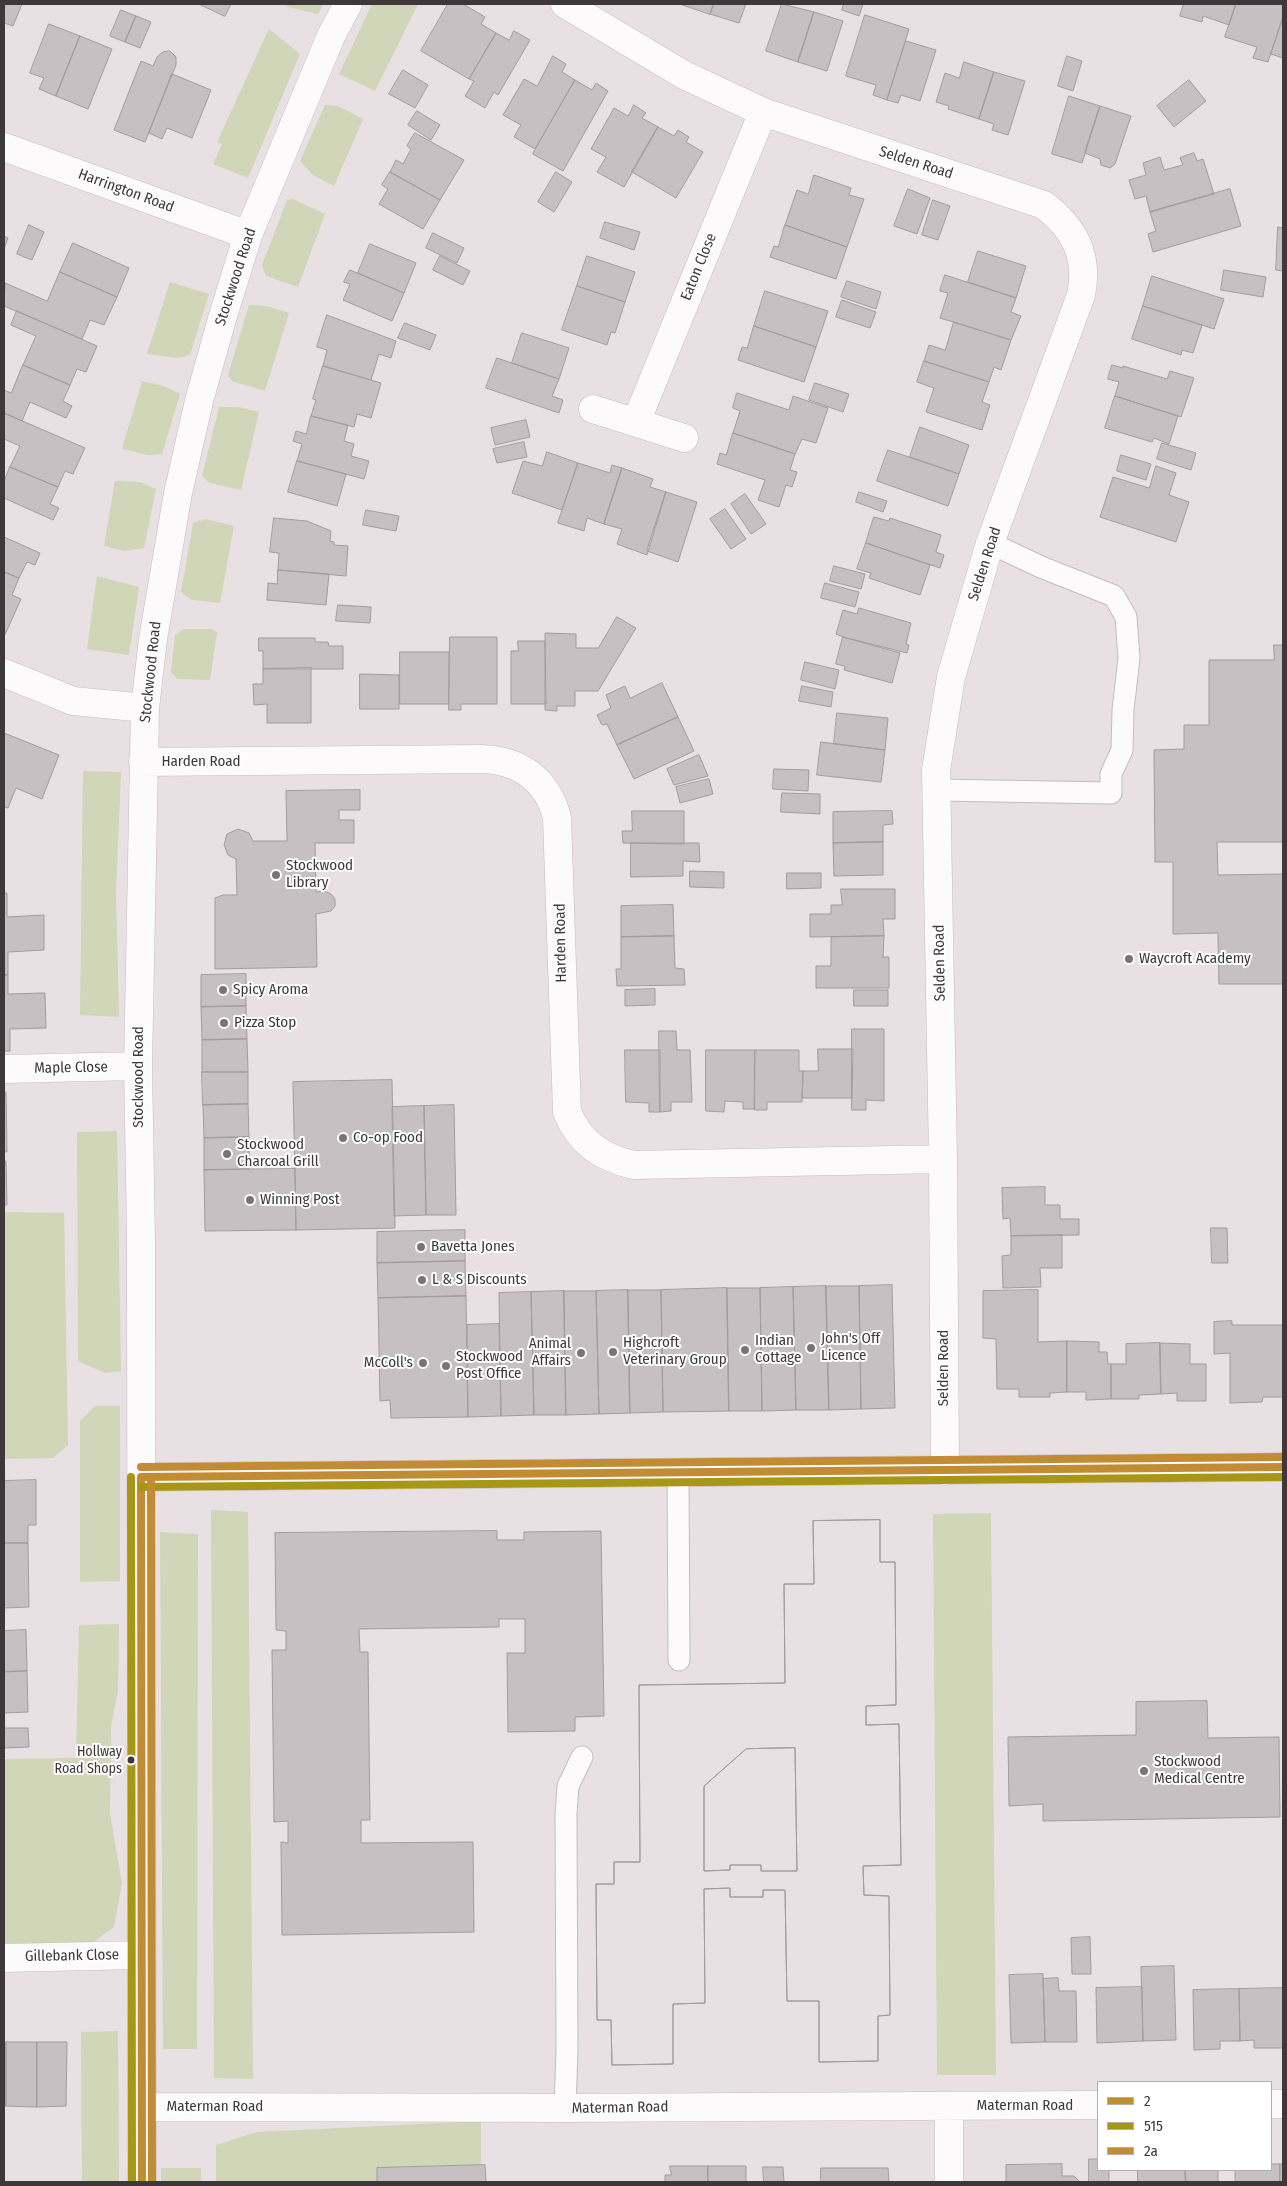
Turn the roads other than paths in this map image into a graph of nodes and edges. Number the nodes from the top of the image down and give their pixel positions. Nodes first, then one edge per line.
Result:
1 (348, 4) edge
2 (565, 4) edge
3 (763, 112) junction
4 (4, 147) edge
5 (248, 235) junction
6 (593, 409) dead end
7 (636, 422) junction
8 (684, 438) dead end
9 (990, 543) junction
10 (4, 673) edge
11 (145, 708) junction
12 (142, 762) junction
13 (936, 790) junction
14 (138, 1066) junction
15 (4, 1069) edge
16 (943, 1159) junction
17 (1283, 1467) edge
18 (945, 1470) junction
19 (678, 1472) junction
20 (140, 1477) junction
21 (679, 1660) dead end
22 (582, 1757) dead end
23 (140, 1955) junction
24 (4, 1958) edge
25 (1097, 2105) edge
26 (949, 2106) junction
27 (142, 2107) junction
28 (564, 2108) junction
29 (142, 2182) edge
30 (949, 2182) edge

1 - 5 street, Stockwood Road
2 - 3 street, Selden Road
3 - 7 street, Eaton Close
3 - 9 street, Selden Road
4 - 5 street, Harrington Road
5 - 11 street, Stockwood Road
6 - 7 street
7 - 8 street
9 - 13 street, Selden Road
9 - 13 lane
10 - 11 street
11 - 12 street, Stockwood Road
12 - 14 street, Stockwood Road
12 - 16 street, Harden Road
13 - 16 street, Selden Road
14 - 15 street, Maple Close
14 - 20 street, Stockwood Road
16 - 18 street, Selden Road
17 - 18 street
18 - 19 street
19 - 20 street
19 - 21 lane
20 - 23 street, Stockwood Road
22 - 28 lane
23 - 24 street, Gillebank Close
23 - 27 street, Stockwood Road
25 - 26 street, Materman Road
26 - 28 street, Materman Road
26 - 30 street
27 - 28 street, Materman Road
27 - 29 street, Stockwood Road

